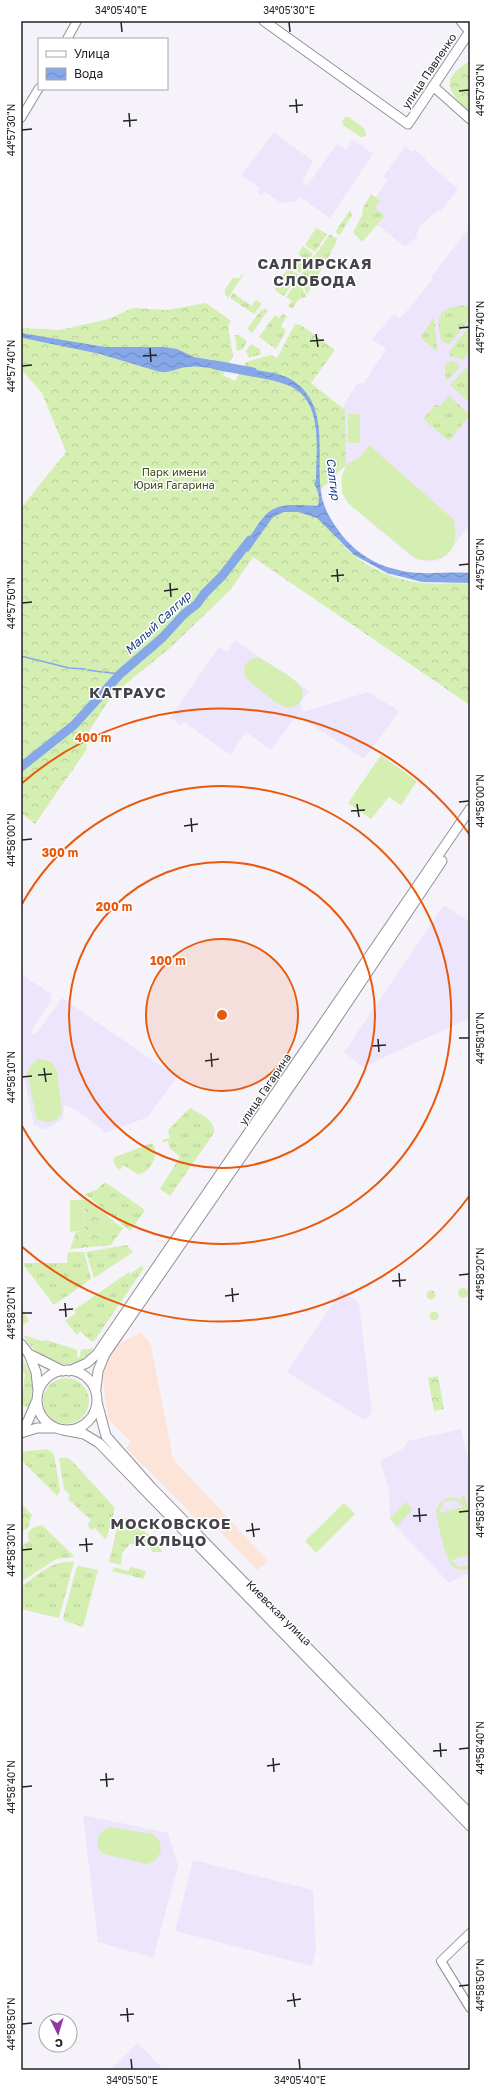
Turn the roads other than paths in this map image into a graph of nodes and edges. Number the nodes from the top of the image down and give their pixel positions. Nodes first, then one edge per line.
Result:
1 (77, 21) edge
2 (264, 21) edge
3 (461, 21) edge
4 (470, 31) edge
5 (68, 38) edge
6 (433, 86) junction
7 (38, 90) edge
8 (21, 118) edge
9 (470, 118) edge
10 (470, 810) edge
11 (470, 820) edge
12 (21, 1344) edge
13 (29, 1354) junction
14 (66, 1371) junction
15 (96, 1389) junction
16 (38, 1391) junction
17 (37, 1401) junction
18 (97, 1402) junction
19 (59, 1429) junction
20 (21, 1430) edge
21 (21, 1433) edge
22 (470, 1814) edge
23 (470, 1826) edge
24 (470, 1933) edge
25 (470, 2008) edge

1 - 5 street
2 - 6 main road, улица Павленко
3 - 4 main road
4 - 6 main road, улица Павленко
6 - 9 main road
7 - 8 street
10 - 14 main road, улица Гагарина
11 - 15 main road, улица Гагарина
12 - 13 main road
13 - 14 main road
13 - 16 main road
14 - 15 main road
14 - 16 main road
15 - 18 main road
16 - 17 main road
17 - 19 main road
17 - 20 main road
18 - 19 main road
18 - 22 main road, Киевская улица
19 - 21 main road
19 - 23 main road, Киевская улица
24 - 25 street

